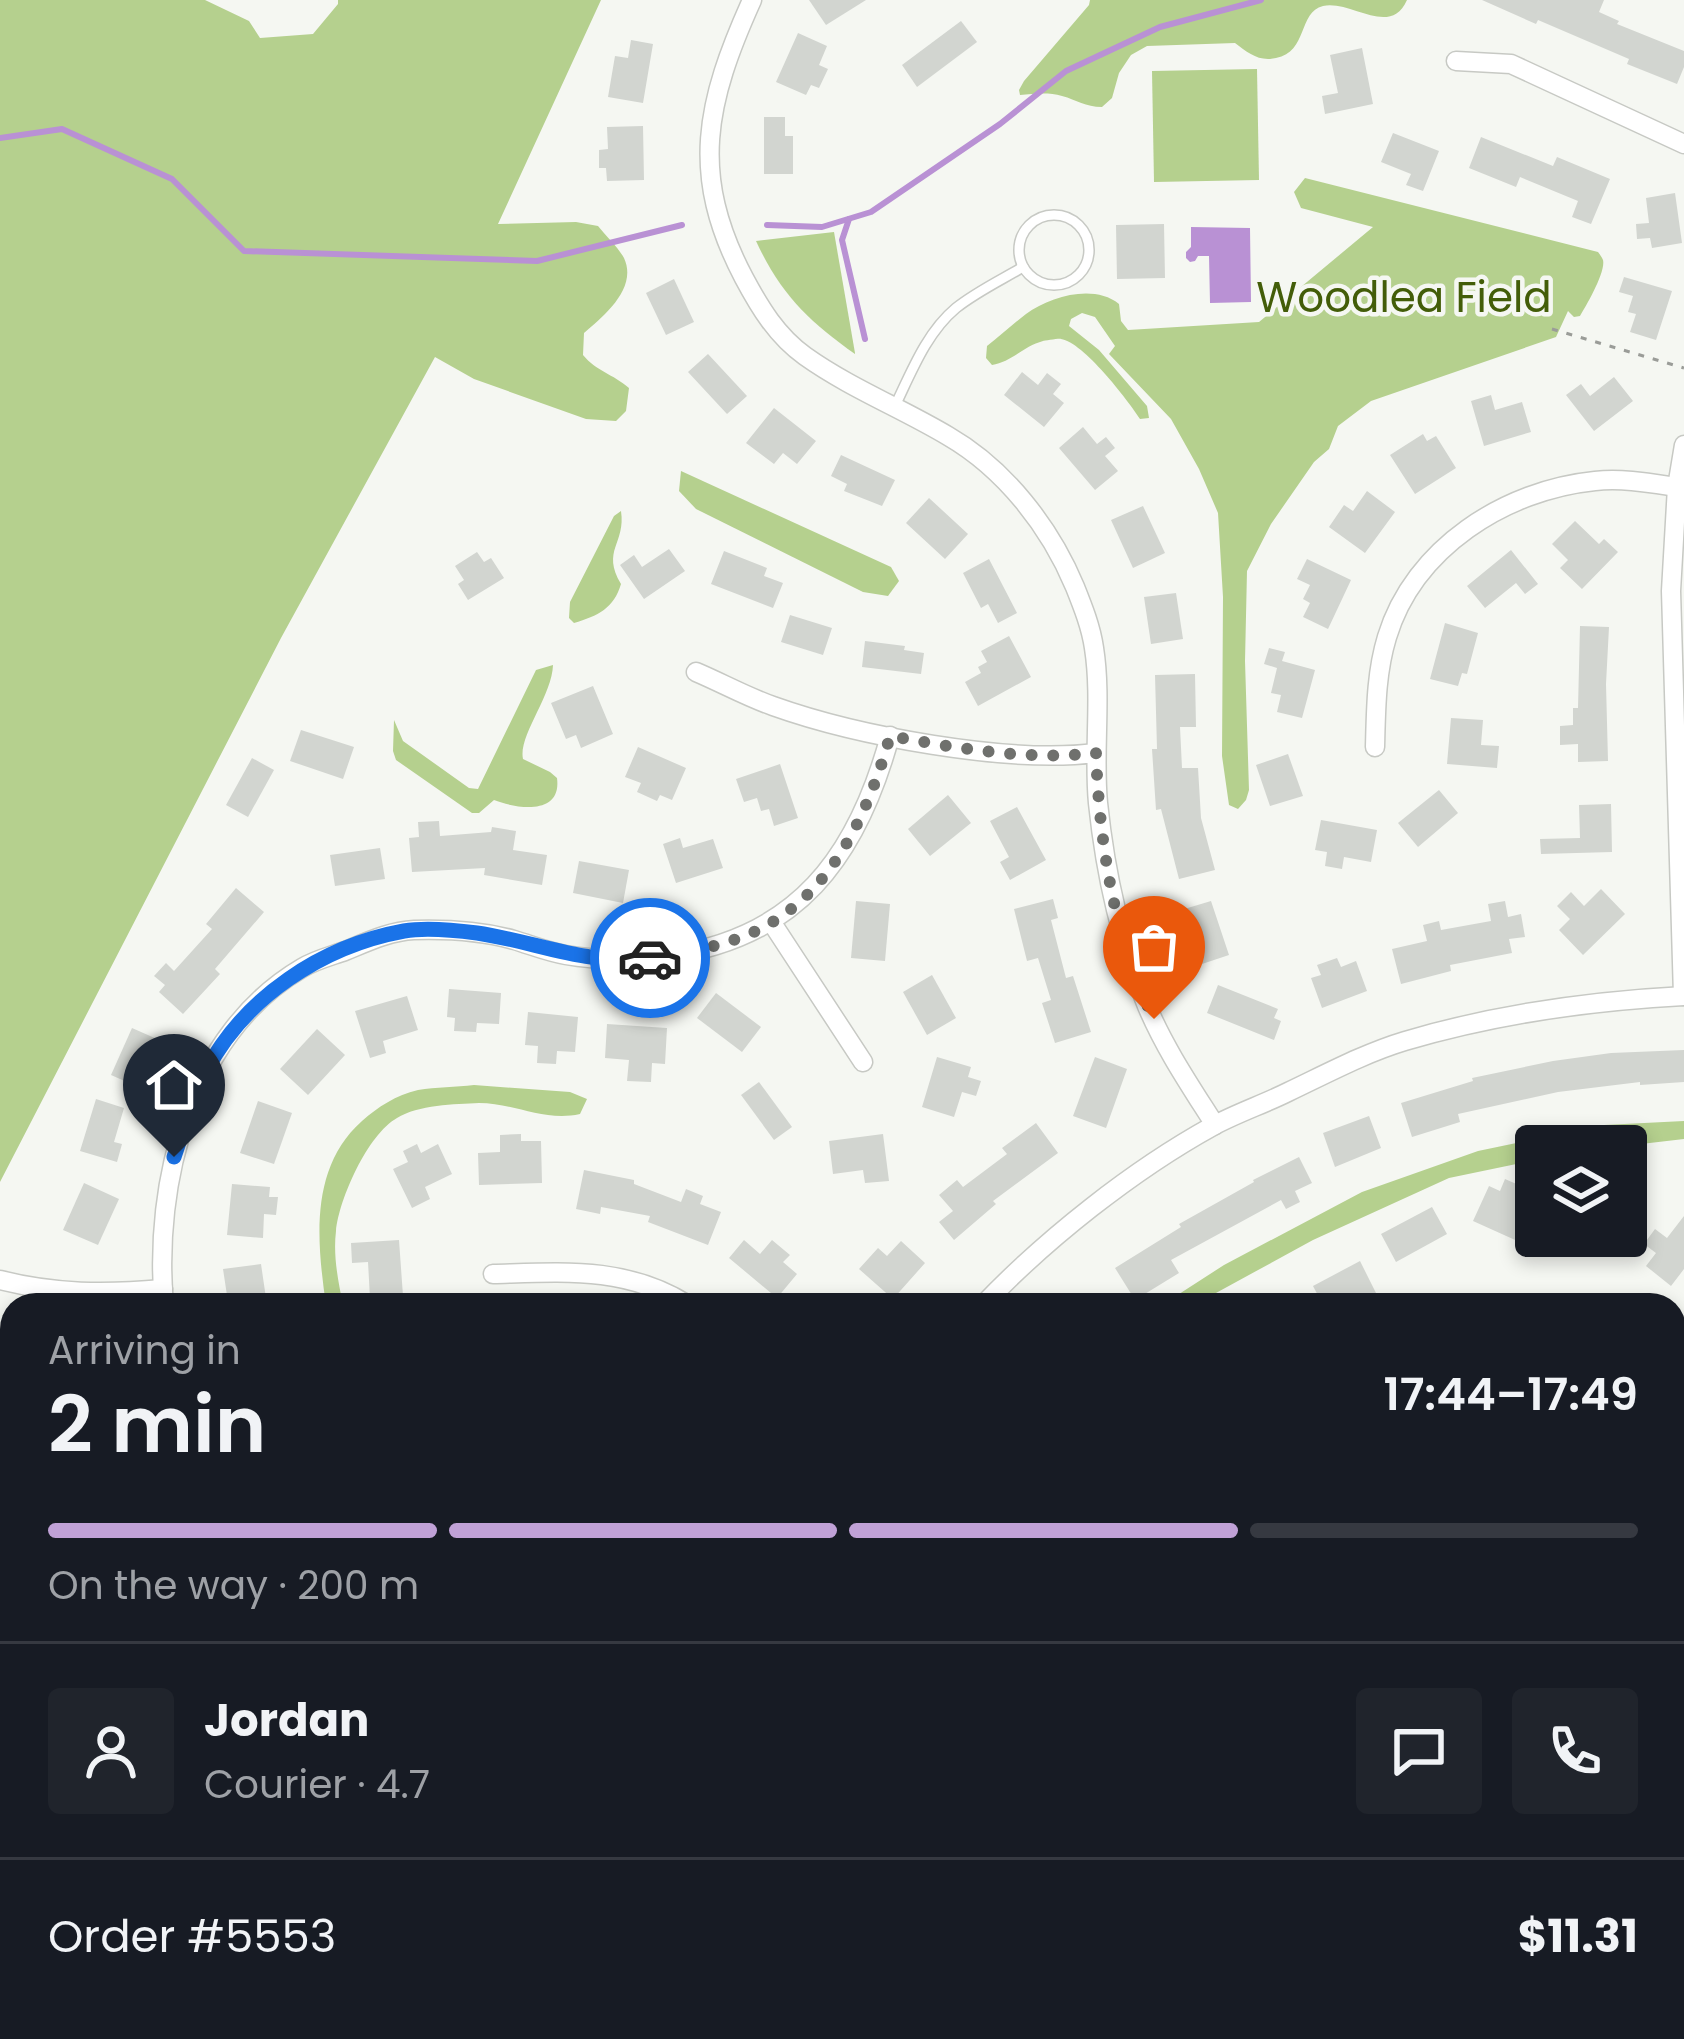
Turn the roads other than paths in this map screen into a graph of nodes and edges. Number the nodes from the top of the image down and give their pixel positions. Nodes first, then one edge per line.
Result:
1 (752, 0) edge
2 (1456, 61) dead end
3 (1684, 144) edge
4 (1023, 267) junction
5 (895, 408) junction
6 (1684, 445) edge
7 (1677, 487) junction
8 (697, 672) dead end
9 (1679, 731) edge
10 (890, 736) junction
11 (1375, 746) dead end
12 (1096, 753) junction
13 (772, 923) junction
14 (1684, 996) edge
15 (863, 1062) dead end
16 (1215, 1125) junction
17 (493, 1274) dead end
18 (0, 1280) edge
19 (76, 1293) edge
20 (164, 1293) edge
21 (670, 1293) edge
22 (994, 1293) edge

1 - 5 street
2 - 3 street
4 - 4 lane
4 - 5 lane
5 - 12 street
6 - 7 street
7 - 9 street
7 - 11 street
8 - 10 street
9 - 14 street
10 - 12 street
10 - 13 street
12 - 16 street
13 - 15 street
13 - 20 street
14 - 16 street
16 - 22 street
17 - 21 street
18 - 19 street

